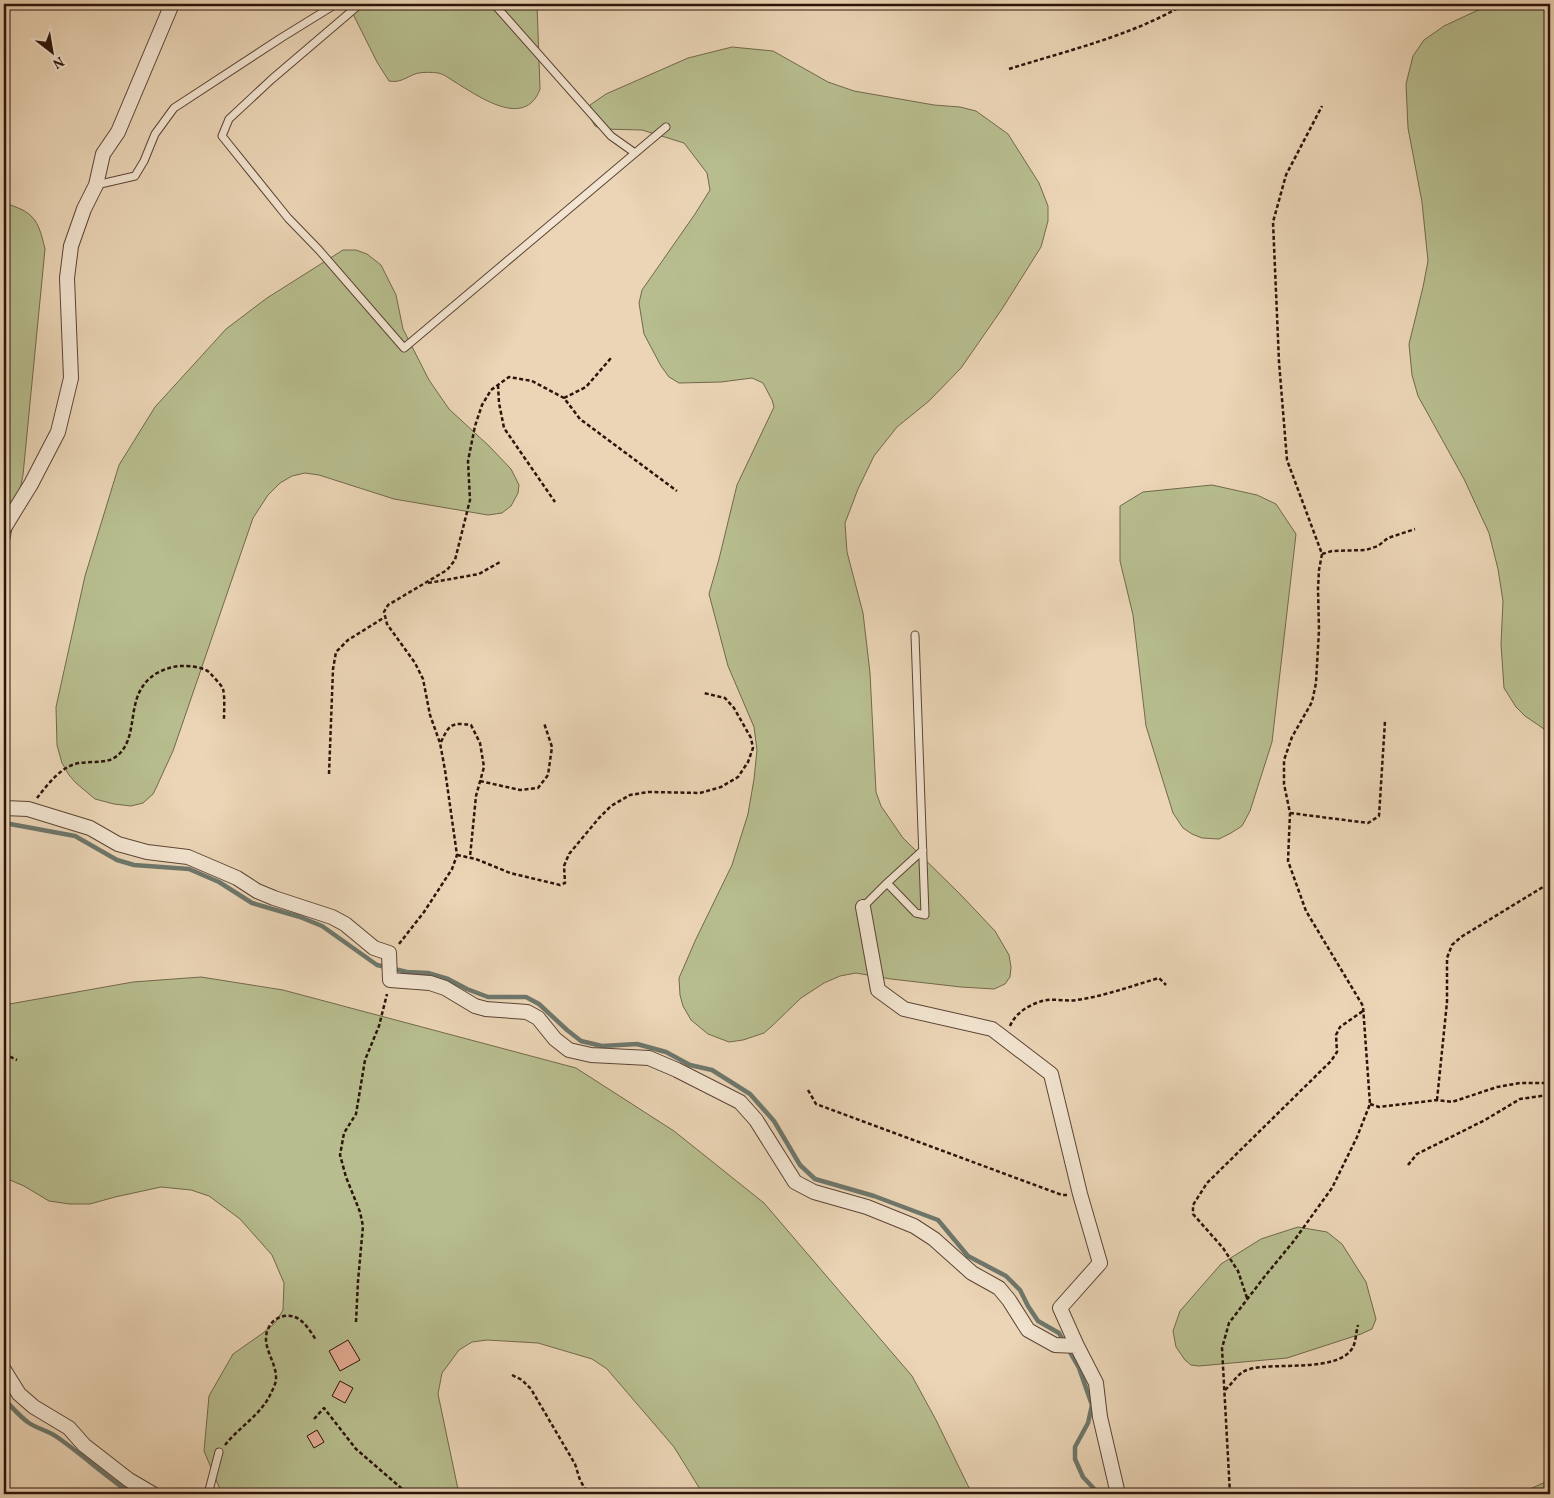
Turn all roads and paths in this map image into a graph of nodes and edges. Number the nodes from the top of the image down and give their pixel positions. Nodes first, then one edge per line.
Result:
1 (172, 4) edge
2 (336, 4) edge
3 (360, 4) edge
4 (494, 4) edge
5 (1186, 4) edge
6 (1010, 69) dead end
7 (1322, 106) dead end
8 (666, 127) dead end
9 (635, 153) junction
10 (96, 185) junction
11 (610, 358) dead end
12 (498, 386) junction
13 (564, 398) junction
14 (677, 491) dead end
15 (555, 502) dead end
16 (4, 528) edge
17 (1415, 528) dead end
18 (1322, 554) junction
19 (500, 562) dead end
20 (426, 583) junction
21 (385, 617) junction
22 (915, 635) dead end
23 (704, 692) dead end
24 (224, 719) dead end
25 (1385, 721) dead end
26 (544, 723) dead end
27 (440, 743) junction
28 (329, 774) dead end
29 (480, 781) junction
30 (4, 808) edge
31 (28, 809) junction
32 (1290, 813) junction
33 (923, 850) junction
34 (457, 854) junction
35 (470, 857) junction
36 (887, 883) junction
37 (1550, 889) edge
38 (863, 907) joint
39 (389, 953) junction
40 (390, 980) junction
41 (1166, 985) dead end
42 (1363, 1011) junction
43 (1004, 1038) junction
44 (4, 1054) edge
45 (17, 1060) dead end
46 (1550, 1082) edge
47 (808, 1090) dead end
48 (1437, 1100) junction
49 (1370, 1104) junction
50 (1408, 1165) dead end
51 (1080, 1194) junction
52 (1247, 1298) junction
53 (356, 1322) dead end
54 (1358, 1325) dead end
55 (316, 1340) dead end
56 (1077, 1346) junction
57 (4, 1370) edge
58 (512, 1375) dead end
59 (1225, 1390) junction
60 (314, 1419) dead end
61 (220, 1452) joint
62 (153, 1494) edge
63 (208, 1494) edge
64 (408, 1494) edge
65 (588, 1494) edge
66 (1118, 1494) edge
67 (1230, 1494) edge

1 - 10 street
2 - 10 lane
3 - 9 lane
4 - 9 lane
5 - 6 path
7 - 18 path
8 - 9 lane
10 - 16 street
11 - 13 path
12 - 13 path
12 - 15 path
12 - 20 path
13 - 14 path
17 - 18 path
18 - 32 path
19 - 20 path
20 - 21 path
21 - 27 path
21 - 28 path
22 - 33 lane
23 - 35 path
24 - 31 path
25 - 32 path
26 - 29 path
27 - 29 path
27 - 34 path
29 - 35 path
30 - 31 street
31 - 39 street
32 - 42 path
33 - 36 lane
33 - 36 lane
34 - 35 path
34 - 39 path
36 - 38 lane
37 - 48 path
38 - 43 street
39 - 40 street
40 - 53 path
40 - 56 street
41 - 43 path
42 - 49 path
42 - 52 path
43 - 51 street
44 - 45 path
46 - 48 path
46 - 50 path
47 - 51 path
48 - 49 path
49 - 52 path
51 - 56 street
52 - 59 path
54 - 59 path
55 - 61 path
56 - 66 street
57 - 62 street
58 - 65 path
59 - 67 path
60 - 64 path
61 - 63 lane

